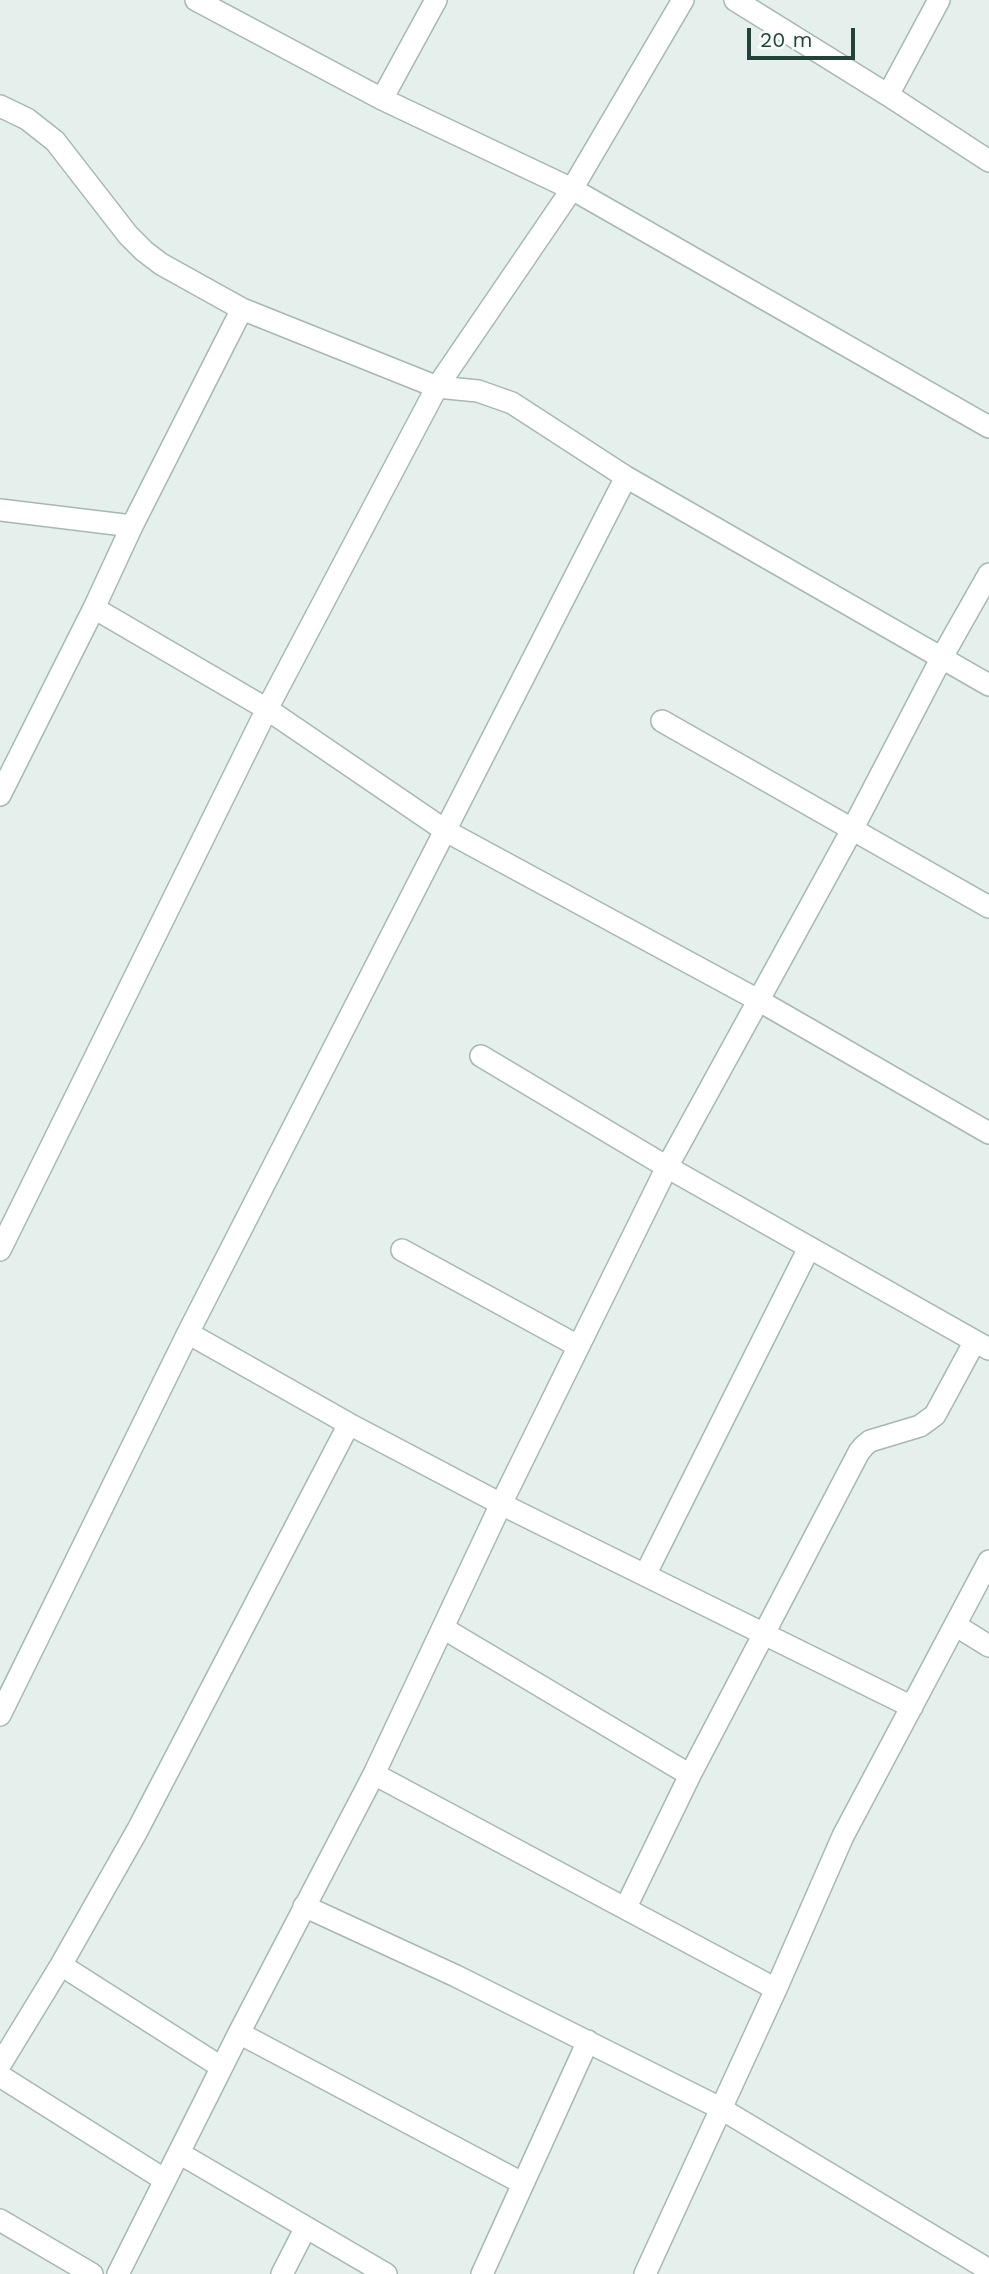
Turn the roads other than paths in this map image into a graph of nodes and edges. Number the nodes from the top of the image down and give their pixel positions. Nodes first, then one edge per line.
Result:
1 (196, 0) edge
2 (436, 0) edge
3 (683, 0) edge
4 (735, 0) edge
5 (939, 0) edge
6 (888, 95) junction
7 (382, 99) junction
8 (0, 106) edge
9 (989, 161) edge
10 (572, 189) junction
11 (242, 309) junction
12 (437, 387) junction
13 (989, 428) edge
14 (626, 477) junction
15 (0, 510) edge
16 (131, 526) junction
17 (989, 574) edge
18 (94, 608) junction
19 (942, 657) junction
20 (989, 685) edge
21 (267, 709) junction
22 (662, 721) dead end
23 (0, 795) edge
24 (853, 828) junction
25 (446, 831) junction
26 (989, 907) edge
27 (758, 1000) junction
28 (481, 1056) dead end
29 (989, 1133) edge
30 (667, 1167) junction
31 (809, 1248) junction
32 (0, 1250) edge
33 (402, 1250) dead end
34 (188, 1333) junction
35 (982, 1345) edge
36 (578, 1346) junction
37 (349, 1424) junction
38 (501, 1504) junction
39 (989, 1561) edge
40 (645, 1574) junction
41 (955, 1625) junction
42 (443, 1628) junction
43 (763, 1633) junction
44 (989, 1646) edge
45 (912, 1707) junction
46 (0, 1715) edge
47 (374, 1774) junction
48 (690, 1775) junction
49 (304, 1906) junction
50 (626, 1907) junction
51 (61, 1965) junction
52 (776, 1989) junction
53 (239, 2033) junction
54 (588, 2042) junction
55 (0, 2065) edge
56 (221, 2067) junction
57 (0, 2076) edge
58 (720, 2108) junction
59 (179, 2153) junction
60 (165, 2180) junction
61 (522, 2183) junction
62 (0, 2220) edge
63 (305, 2228) junction
64 (989, 2270) edge
65 (92, 2274) edge
66 (118, 2274) edge
67 (282, 2274) edge
68 (386, 2274) edge
69 (482, 2274) edge
70 (645, 2274) edge

1 - 7 street
2 - 7 street
3 - 10 street
4 - 6 street
5 - 6 street
6 - 9 street
7 - 10 street
8 - 11 street
10 - 12 street
10 - 13 street
11 - 12 street
11 - 16 street
12 - 14 street
12 - 21 street
14 - 19 street
14 - 25 street
15 - 16 street
16 - 18 street
17 - 19 street
18 - 21 street
18 - 23 street
19 - 20 street
19 - 24 street
21 - 25 street
21 - 32 street
22 - 24 street
24 - 26 street
24 - 27 street
25 - 27 street
25 - 34 street
27 - 29 street
27 - 30 street
28 - 30 street
30 - 31 street
30 - 36 street
31 - 35 street
31 - 40 street
33 - 36 street
34 - 37 street
34 - 46 street
35 - 43 street
36 - 38 street
37 - 38 street
37 - 51 street
38 - 40 street
38 - 42 street
39 - 41 street
40 - 43 street
41 - 44 street
41 - 45 street
42 - 47 street
42 - 48 street
43 - 45 street
43 - 48 street
45 - 52 street
47 - 49 street
47 - 50 street
48 - 50 street
49 - 53 street
49 - 54 street
50 - 52 street
51 - 55 street
51 - 56 street
52 - 58 street
53 - 56 street
53 - 61 street
54 - 58 street
54 - 61 street
56 - 59 street
57 - 60 street
58 - 64 street
58 - 70 street
59 - 60 street
59 - 63 street
60 - 66 street
61 - 69 street
62 - 65 street
63 - 67 street
63 - 68 street

